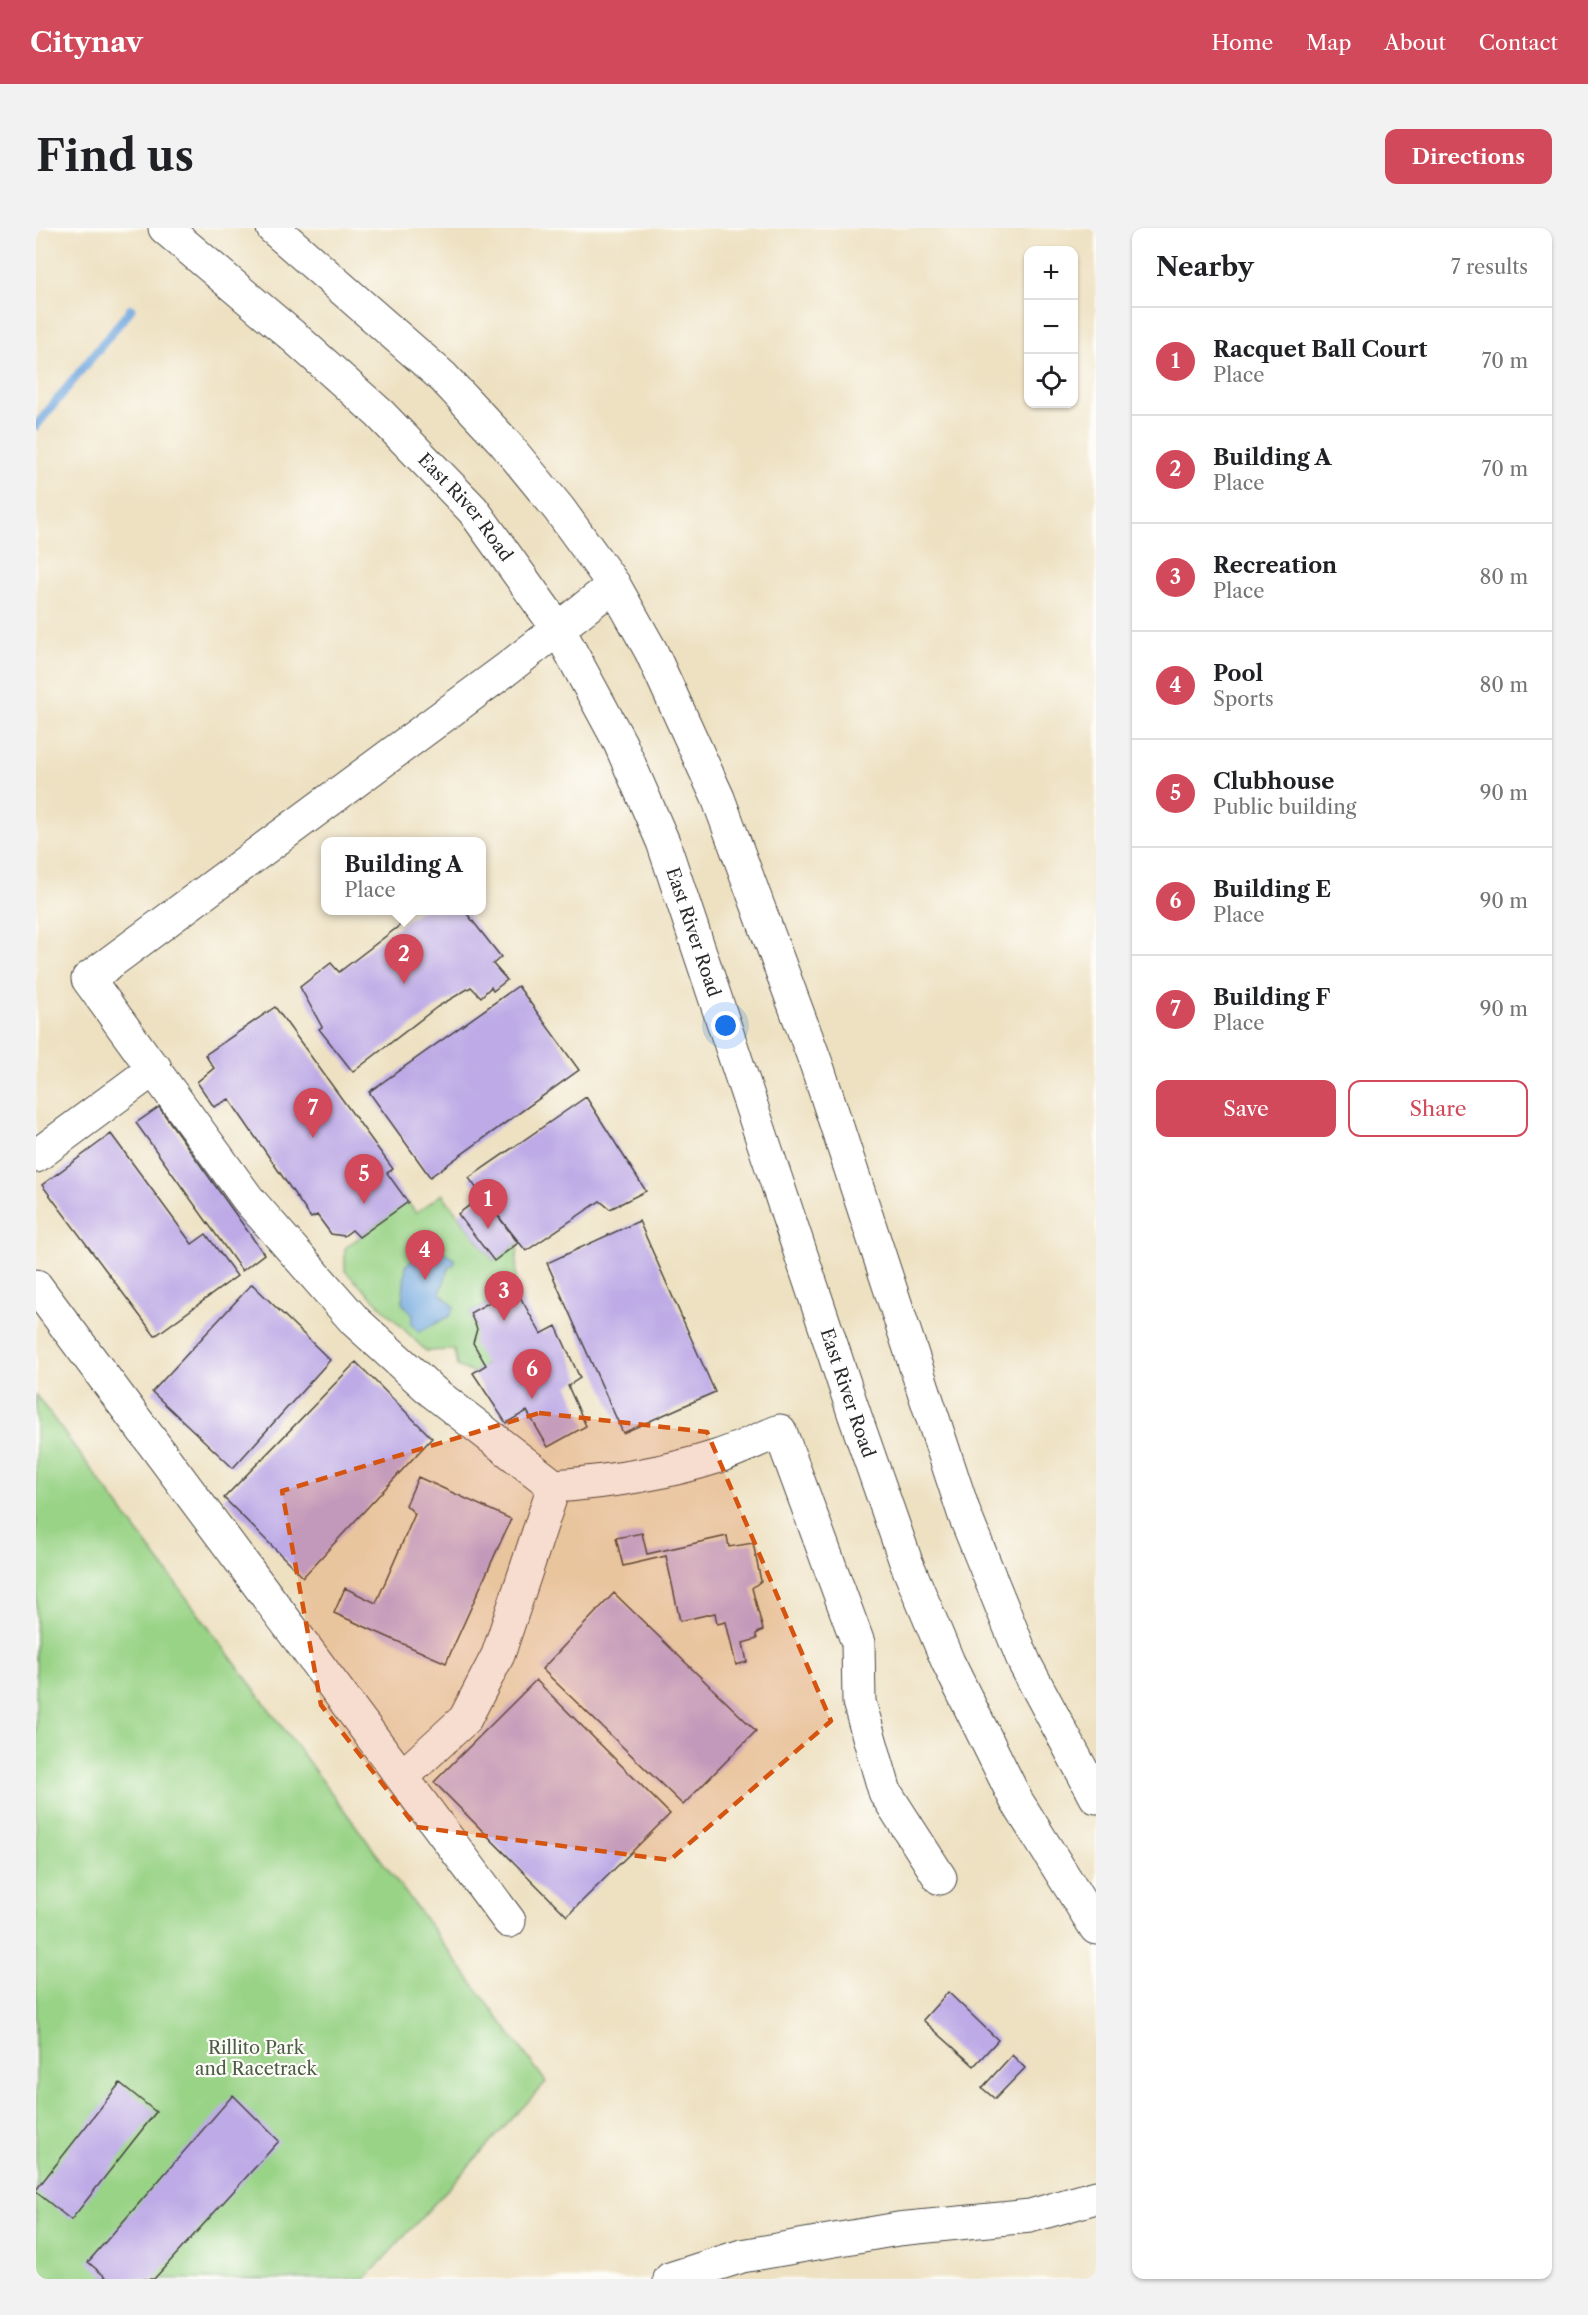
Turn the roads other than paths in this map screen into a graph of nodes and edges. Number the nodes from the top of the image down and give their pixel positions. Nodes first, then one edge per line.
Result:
1 (165, 228) edge
2 (273, 228) edge
3 (614, 585) junction
4 (559, 630) junction
5 (155, 1068) junction
6 (36, 1156) edge
7 (36, 1286) edge
8 (554, 1486) junction
9 (402, 1777) junction
10 (1096, 1797) edge
11 (940, 1878) dead end
12 (509, 1921) dead end
13 (1096, 1928) edge
14 (1096, 2197) edge
15 (670, 2279) edge

1 - 4 main road, East River Road
2 - 3 main road
3 - 4 main road
3 - 10 main road
4 - 5 main road
4 - 13 main road, East River Road
5 - 6 main road
5 - 8 main road
7 - 9 main road
8 - 9 main road
8 - 11 main road
9 - 12 main road
14 - 15 main road

